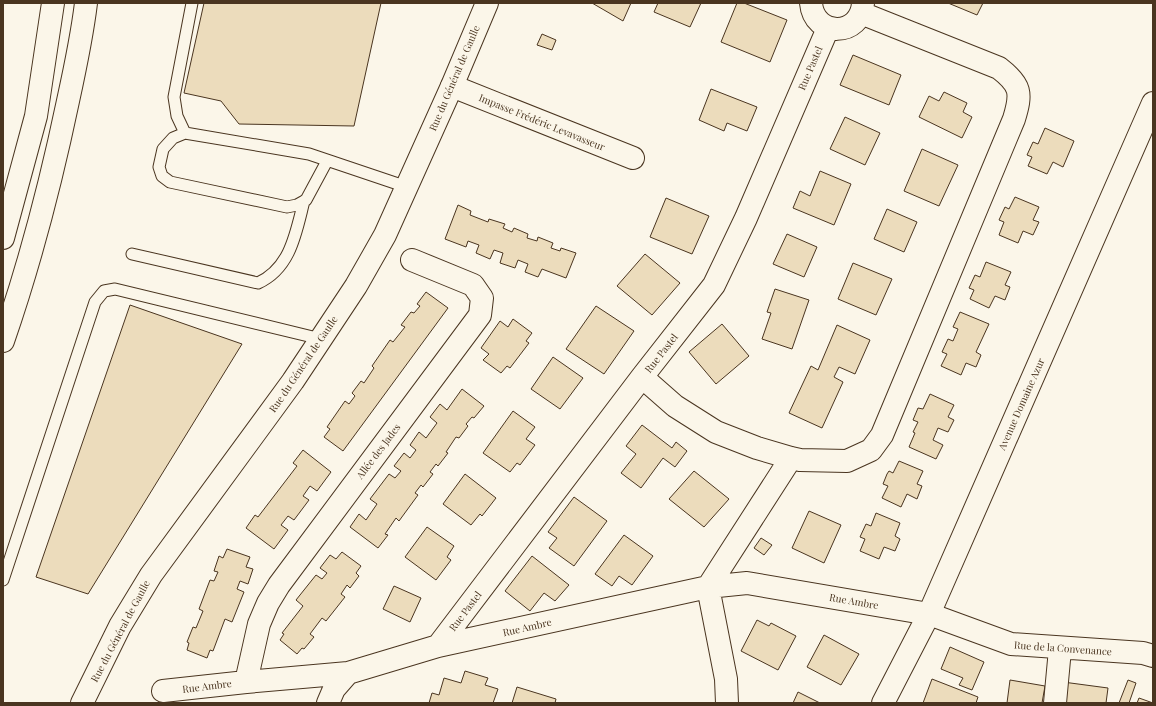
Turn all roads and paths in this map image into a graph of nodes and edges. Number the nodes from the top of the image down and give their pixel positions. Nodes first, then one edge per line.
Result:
1 (53, 3) edge
2 (86, 3) edge
3 (192, 3) edge
4 (487, 3) edge
5 (811, 3) edge
6 (862, 8) edge
7 (828, 28) junction
8 (452, 86) junction
9 (1153, 103) edge
10 (185, 133) junction
11 (633, 158) dead end
12 (327, 161) junction
13 (406, 188) junction
14 (304, 201) junction
15 (3, 238) edge
16 (132, 254) dead end
17 (412, 260) dead end
18 (321, 339) junction
19 (3, 341) edge
20 (642, 377) junction
21 (791, 458) junction
22 (3, 580) edge
23 (708, 587) junction
24 (929, 614) junction
25 (438, 646) junction
26 (1060, 649) junction
27 (1153, 656) edge
28 (348, 673) junction
29 (246, 682) junction
30 (163, 691) dead end
31 (82, 703) edge
32 (328, 703) edge
33 (726, 703) edge
34 (883, 703) edge
35 (1056, 703) edge

1 - 15 main road
2 - 19 main road
3 - 10 lane
4 - 8 main road, Rue du Général de Gaulle
5 - 7 main road
6 - 7 main road
6 - 21 main road
7 - 20 main road, Rue Pastel
8 - 11 main road, Impasse Frédéric Levavasseur
8 - 13 main road, Rue du Général de Gaulle
9 - 24 main road, Avenue Domaine Azur
10 - 12 lane
10 - 14 lane
12 - 13 lane
12 - 14 lane
13 - 18 main road, Rue du Général de Gaulle
14 - 16 lane
17 - 29 main road, Allée des Jades
18 - 22 lane
18 - 31 main road, Rue du Général de Gaulle
20 - 21 main road
20 - 25 main road, Rue Pastel
21 - 23 main road
23 - 24 main road, Rue Ambre
23 - 25 main road, Rue Ambre
23 - 33 main road
24 - 26 main road, Rue de la Convenance
24 - 34 main road, Avenue Domaine Azur
25 - 28 main road, Rue Ambre
26 - 27 main road, Rue de la Convenance
26 - 35 main road
28 - 29 main road, Rue Ambre
28 - 32 main road
29 - 30 main road, Rue Ambre

